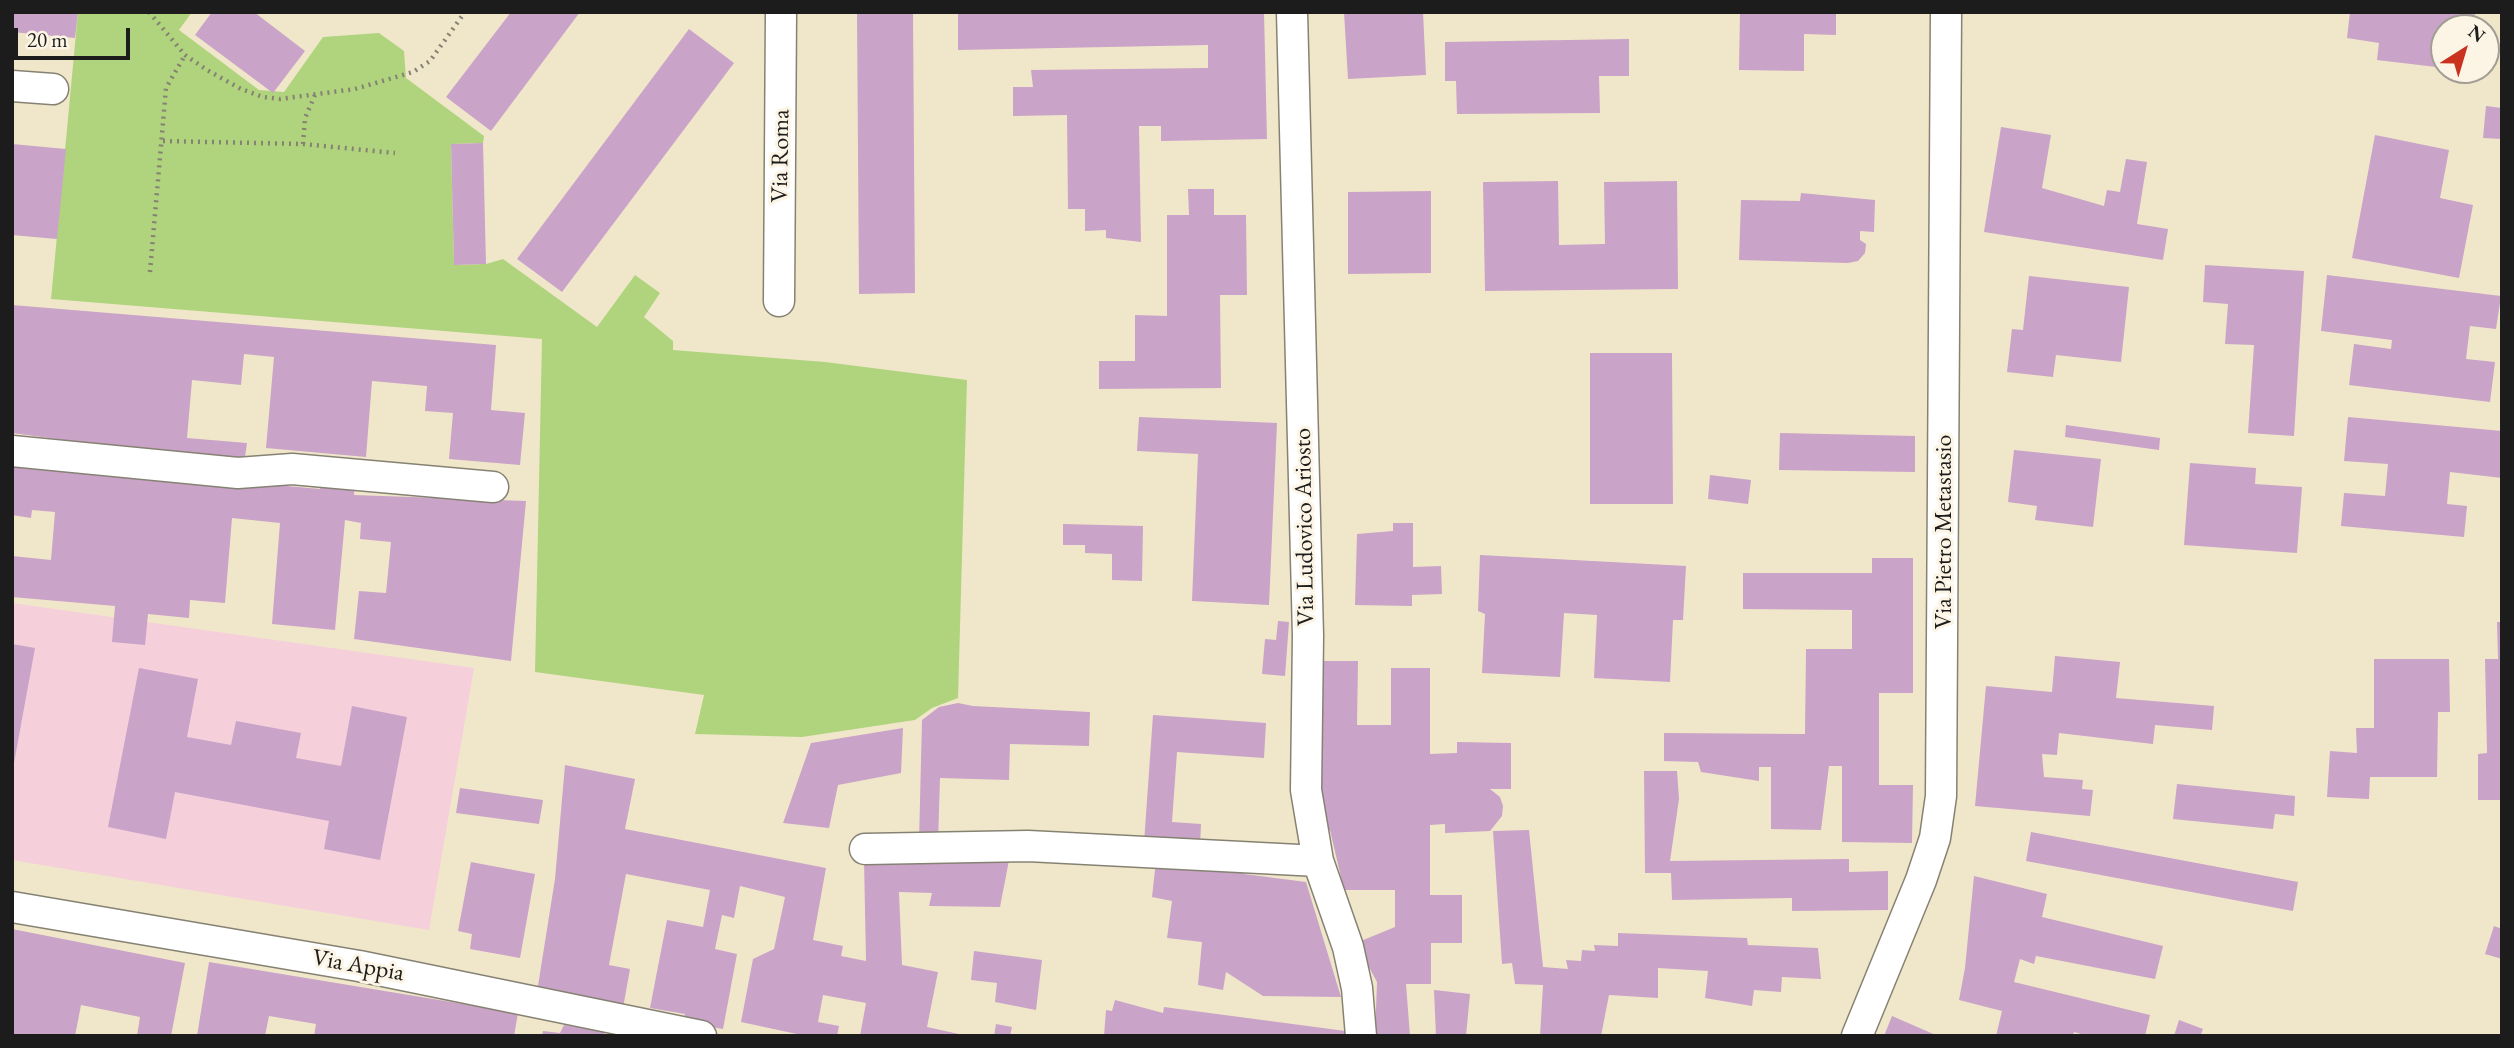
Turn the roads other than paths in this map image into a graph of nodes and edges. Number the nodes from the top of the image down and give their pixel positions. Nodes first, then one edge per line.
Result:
1 (781, 12) edge
2 (1292, 12) edge
3 (1946, 12) edge
4 (12, 86) edge
5 (52, 89) dead end
6 (779, 301) dead end
7 (12, 451) edge
8 (493, 487) dead end
9 (865, 849) dead end
10 (1318, 861) junction
11 (12, 907) edge
12 (701, 1036) edge
13 (1361, 1036) edge
14 (1857, 1036) edge

1 - 6 street, Via Roma
2 - 10 street, Via Ludovico Ariosto
3 - 14 street, Via Pietro Metastasio
4 - 5 street
7 - 8 street
9 - 10 street
10 - 13 street, Via Ludovico Ariosto
11 - 12 street, Via Appia

